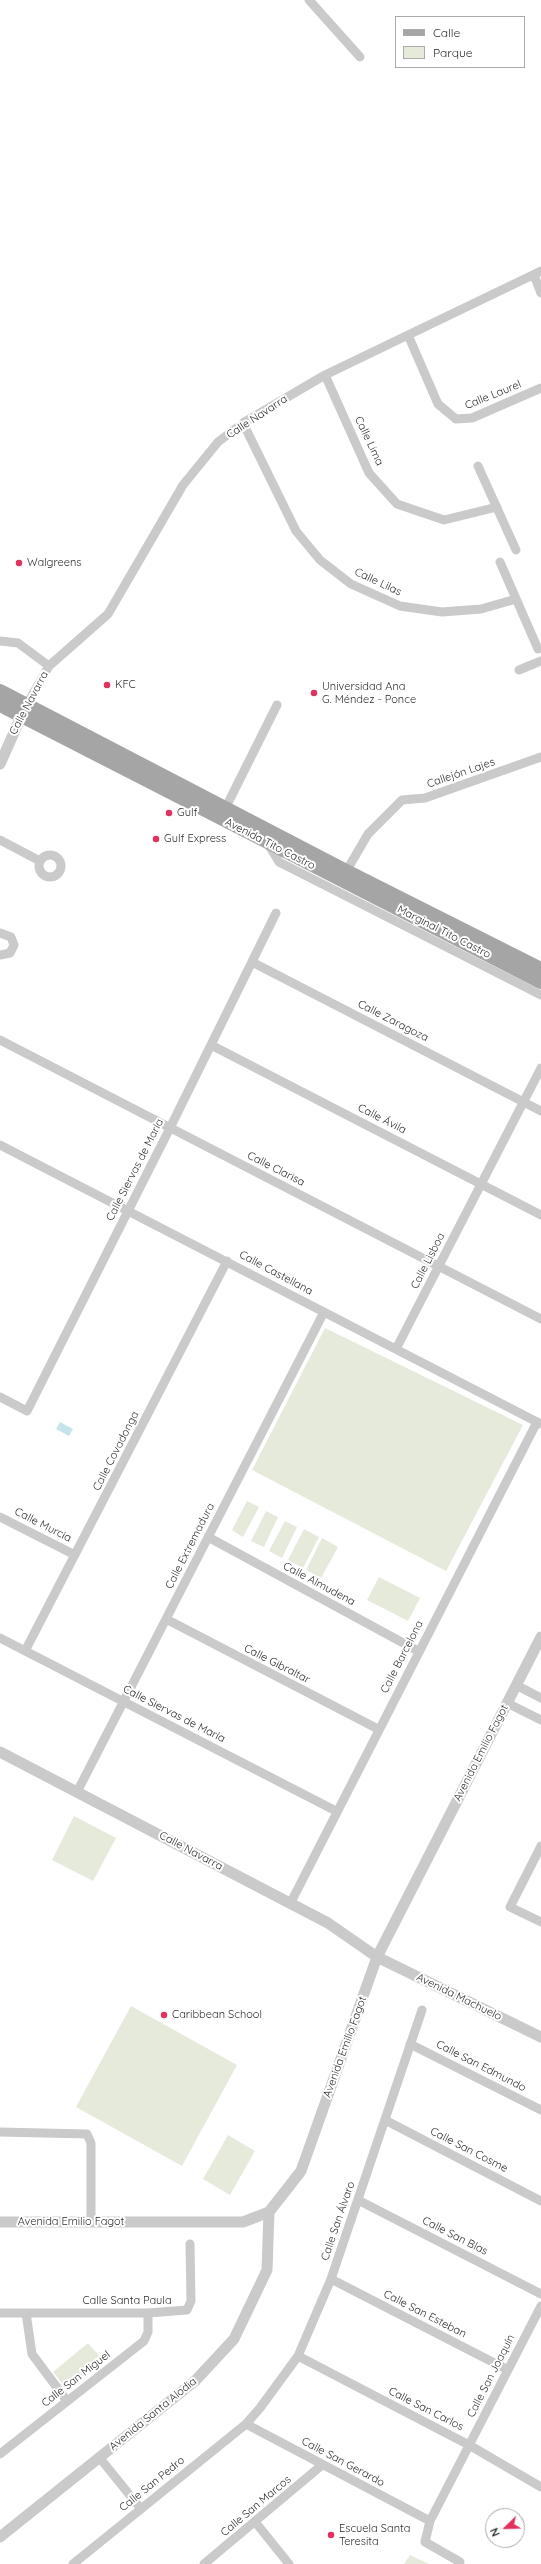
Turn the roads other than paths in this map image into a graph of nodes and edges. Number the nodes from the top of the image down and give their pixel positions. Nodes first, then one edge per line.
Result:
1 (309, 0) edge
2 (360, 57) dead end
3 (538, 273) edge
4 (541, 293) edge
5 (408, 335) junction
6 (325, 375) junction
7 (541, 388) edge
8 (243, 423) junction
9 (478, 466) dead end
10 (497, 508) junction
11 (516, 550) dead end
12 (500, 562) dead end
13 (516, 599) junction
14 (0, 641) edge
15 (538, 650) dead end
16 (541, 661) edge
17 (49, 666) junction
18 (519, 670) dead end
19 (0, 692) edge
20 (0, 705) edge
21 (277, 705) dead end
22 (23, 711) junction
23 (541, 757) edge
24 (0, 764) edge
25 (226, 807) junction
26 (0, 840) edge
27 (268, 843) junction
28 (40, 861) dead end
29 (341, 880) junction
30 (276, 913) dead end
31 (0, 933) edge
32 (0, 955) edge
33 (252, 962) junction
34 (541, 969) edge
35 (541, 982) edge
36 (541, 995) edge
37 (0, 1040) edge
38 (211, 1045) junction
39 (541, 1068) edge
40 (524, 1102) junction
41 (541, 1111) edge
42 (170, 1128) junction
43 (0, 1145) edge
44 (481, 1184) junction
45 (128, 1210) junction
46 (541, 1215) edge
47 (226, 1261) junction
48 (439, 1266) junction
49 (324, 1312) junction
50 (541, 1319) edge
51 (396, 1349) junction
52 (0, 1397) edge
53 (539, 1423) edge
54 (0, 1517) edge
55 (208, 1537) junction
56 (75, 1555) junction
57 (166, 1619) junction
58 (541, 1637) edge
59 (0, 1638) edge
60 (25, 1651) junction
61 (418, 1651) junction
62 (516, 1685) junction
63 (541, 1698) edge
64 (124, 1702) junction
65 (507, 1703) junction
66 (541, 1720) edge
67 (378, 1729) junction
68 (0, 1752) edge
69 (77, 1792) junction
70 (336, 1811) junction
71 (541, 1846) edge
72 (290, 1904) junction
73 (541, 1922) edge
74 (377, 1957) junction
75 (422, 2010) dead end
76 (541, 2037) edge
77 (410, 2044) junction
78 (541, 2110) edge
79 (385, 2120) junction
80 (0, 2132) edge
81 (358, 2200) junction
82 (541, 2200) edge
83 (269, 2212) junction
84 (0, 2222) edge
85 (91, 2222) junction
86 (190, 2244) dead end
87 (331, 2279) junction
88 (541, 2294) edge
89 (541, 2306) edge
90 (0, 2313) edge
91 (26, 2313) junction
92 (148, 2313) junction
93 (298, 2356) junction
94 (508, 2370) junction
95 (67, 2401) junction
96 (246, 2424) junction
97 (469, 2445) junction
98 (0, 2453) edge
99 (99, 2457) junction
100 (322, 2465) junction
101 (540, 2484) edge
102 (141, 2509) junction
103 (430, 2521) junction
104 (256, 2523) junction
105 (0, 2537) edge
106 (460, 2562) dead end
107 (73, 2564) edge
108 (204, 2564) edge
109 (289, 2564) edge

1 - 2 street
3 - 4 street
3 - 5 street, Calle Navarra
5 - 6 street, Calle Navarra
5 - 7 street, Calle Laurel
6 - 8 street, Calle Navarra
6 - 10 street, Calle Lima
8 - 13 street, Calle Lilas
8 - 17 street, Calle Navarra
9 - 10 street
10 - 11 street
12 - 13 street
13 - 15 street
14 - 17 street
16 - 18 street
17 - 22 street, Calle Navarra
19 - 22 main road, Avenida Tito Castro
20 - 22 main road, Avenida Tito Castro
21 - 25 street
22 - 24 street, Calle Navarra
22 - 25 main road, Avenida Tito Castro
22 - 27 main road, Avenida Tito Castro
23 - 29 street, Callejón Lajes
25 - 29 main road, Avenida Tito Castro
26 - 28 street
27 - 29 main road, Avenida Tito Castro
27 - 29 street, Marginal Tito Castro
29 - 34 main road, Avenida Tito Castro
29 - 35 main road, Avenida Tito Castro
29 - 36 street, Marginal Tito Castro
30 - 33 street, Calle Siervas de María
31 - 32 street
33 - 38 street, Calle Siervas de María
33 - 40 street, Calle Zaragoza
37 - 42 street, Calle Clarisa
38 - 42 street, Calle Siervas de María
38 - 44 street, Calle Ávila
39 - 40 street
40 - 41 street, Calle Zaragoza
40 - 44 street
42 - 45 street, Calle Siervas de María
42 - 48 street, Calle Clarisa
43 - 45 street, Calle Castellana
44 - 46 street, Calle Ávila
44 - 48 street, Calle Lisboa
45 - 47 street, Calle Castellana
45 - 52 street, Calle Siervas de María
47 - 49 street, Calle Castellana
47 - 56 street, Calle Covadonga
48 - 50 street, Calle Clarisa
48 - 51 street, Calle Lisboa
49 - 51 street, Calle Castellana
49 - 55 street, Calle Extremadura
51 - 53 street, Calle Castellana
53 - 61 street, Calle Barcelona
54 - 56 street, Calle Murcia
55 - 57 street, Calle Extremadura
55 - 61 street, Calle Almudena
56 - 60 street, Calle Covadonga
57 - 64 street, Calle Extremadura
57 - 67 street, Calle Gibraltar
58 - 62 street, Avenida Emilio Fagot
59 - 60 street, Calle Siervas de María
60 - 64 street, Calle Siervas de María
61 - 67 street, Calle Barcelona
62 - 63 street
62 - 65 street, Avenida Emilio Fagot
64 - 69 street, Calle Extremadura
64 - 70 street, Calle Siervas de María
65 - 66 street
65 - 74 street, Avenida Emilio Fagot
67 - 70 street, Calle Barcelona
68 - 69 street, Calle Navarra
69 - 72 street, Calle Navarra
70 - 72 street, Calle Barcelona
71 - 73 street
72 - 74 street, Calle Navarra
74 - 76 street, Avenida Machuelo
74 - 83 street, Avenida Emilio Fagot
75 - 77 street, Calle San Álvaro
77 - 78 street, Calle San Edmundo
77 - 79 street, Calle San Álvaro
79 - 81 street, Calle San Álvaro
79 - 82 street, Calle San Cosme
80 - 85 street
81 - 87 street, Calle San Álvaro
81 - 88 street, Calle San Blas
83 - 85 street, Avenida Emilio Fagot
83 - 99 street, Avenida Santa Alodia
84 - 85 street, Avenida Emilio Fagot
86 - 92 street, Calle Santa Paula
87 - 93 street, Calle San Álvaro
87 - 94 street, Calle San Esteban
89 - 94 street, Calle San Joaquín
90 - 91 street, Calle Santa Paula
91 - 92 street, Calle Santa Paula
91 - 95 street
92 - 95 street, Calle San Miguel
93 - 96 street, Calle San Álvaro
93 - 97 street, Calle San Carlos
94 - 97 street, Calle San Joaquín
95 - 98 street, Calle San Miguel
96 - 100 street, Calle San Gerardo
96 - 102 street, Calle San Pedro
97 - 101 street, Calle San Carlos
97 - 103 street, Calle San Joaquín
99 - 102 street
99 - 105 street, Avenida Santa Alodia
100 - 103 street, Calle San Gerardo
100 - 104 street, Calle San Marcos
102 - 107 street, Calle San Pedro
103 - 106 street, Calle San Joaquín
104 - 108 street, Calle San Marcos
104 - 109 street

